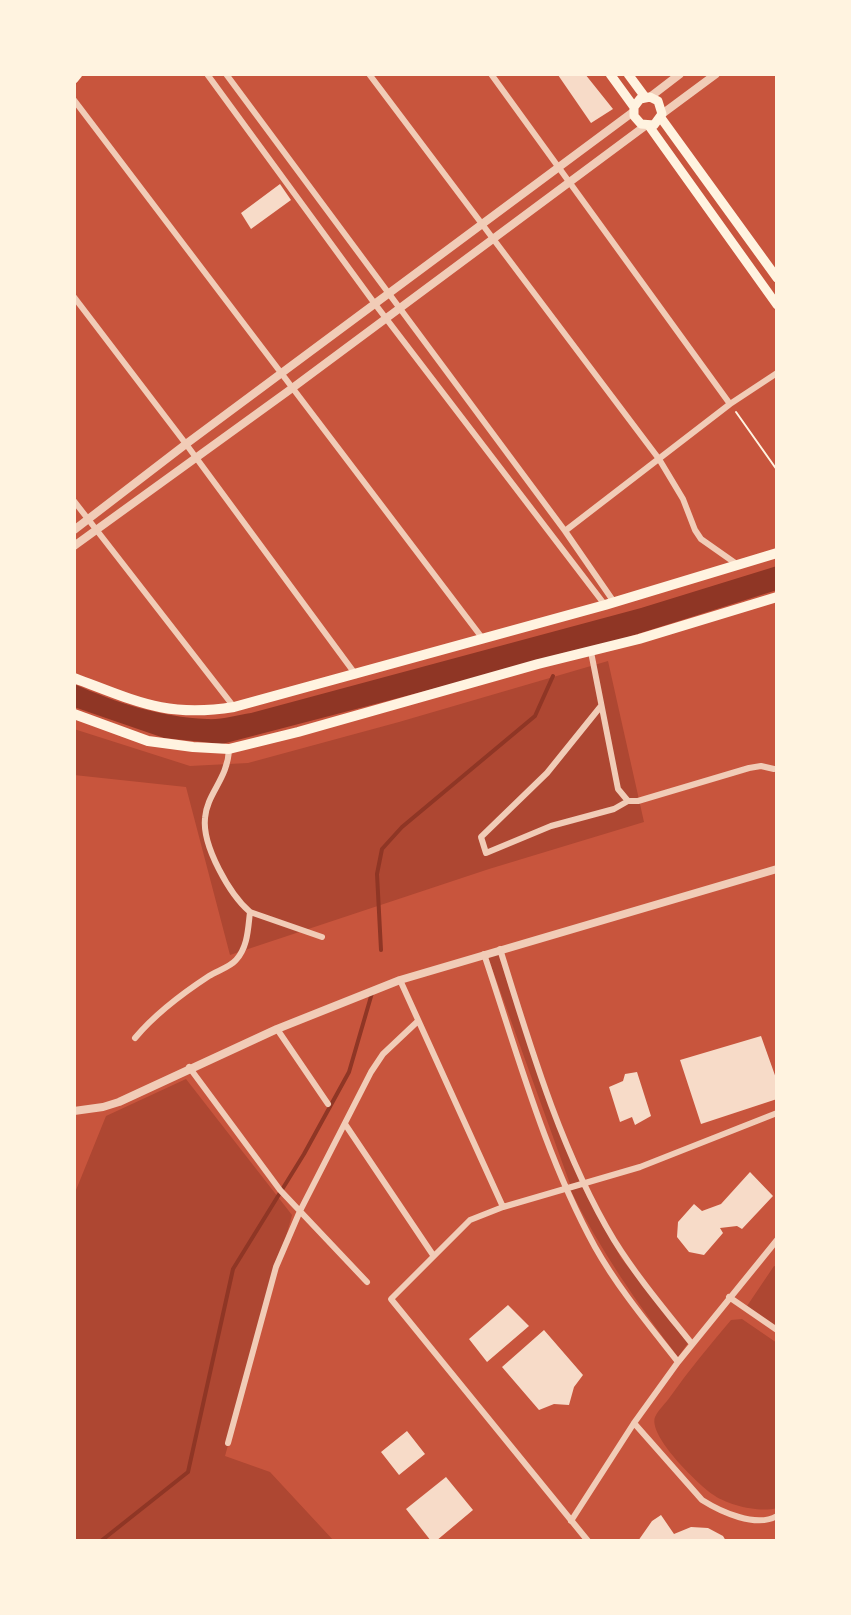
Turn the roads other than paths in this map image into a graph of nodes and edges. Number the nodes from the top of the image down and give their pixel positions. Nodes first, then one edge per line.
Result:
1 (207, 74) edge
2 (224, 74) edge
3 (369, 74) edge
4 (491, 74) edge
5 (610, 74) edge
6 (628, 74) edge
7 (680, 74) edge
8 (716, 74) edge
9 (213, 82) junction
10 (648, 97) junction
11 (74, 100) edge
12 (634, 109) junction
13 (662, 116) junction
14 (647, 126) junction
15 (560, 167) junction
16 (570, 181) junction
17 (482, 224) junction
18 (493, 239) junction
19 (777, 278) edge
20 (388, 295) junction
21 (74, 297) edge
22 (375, 304) junction
23 (777, 305) edge
24 (398, 308) junction
25 (385, 318) junction
26 (777, 373) edge
27 (281, 375) junction
28 (291, 389) junction
29 (730, 404) junction
30 (186, 444) junction
31 (195, 458) junction
32 (659, 459) junction
33 (74, 501) edge
34 (88, 520) junction
35 (74, 530) edge
36 (97, 530) junction
37 (565, 531) junction
38 (74, 546) edge
39 (777, 553) edge
40 (738, 565) junction
41 (777, 597) edge
42 (609, 603) junction
43 (483, 639) junction
44 (591, 652) junction
45 (356, 675) junction
46 (74, 678) edge
47 (601, 706) junction
48 (234, 707) junction
49 (74, 714) edge
50 (229, 749) junction
51 (774, 769) dead end
52 (628, 801) junction
53 (777, 869) edge
54 (250, 912) junction
55 (322, 937) dead end
56 (500, 949) junction
57 (484, 954) junction
58 (400, 980) junction
59 (418, 1021) junction
60 (277, 1029) junction
61 (135, 1038) dead end
62 (189, 1067) junction
63 (328, 1104) dead end
64 (74, 1111) edge
65 (777, 1113) edge
66 (345, 1124) junction
67 (585, 1183) junction
68 (566, 1188) junction
69 (503, 1207) junction
70 (300, 1211) junction
71 (777, 1240) edge
72 (433, 1255) junction
73 (367, 1282) dead end
74 (729, 1297) junction
75 (777, 1330) edge
76 (692, 1344) junction
77 (678, 1362) junction
78 (634, 1423) junction
79 (228, 1443) dead end
80 (777, 1516) edge
81 (769, 1520) junction
82 (571, 1521) junction
83 (777, 1525) edge
84 (588, 1541) edge

1 - 9 street
2 - 9 street
2 - 20 street
3 - 17 street
4 - 15 street
5 - 12 main road
6 - 10 main road
7 - 10 street
8 - 13 street
9 - 22 street
10 - 12 main road
10 - 13 main road
11 - 27 street
12 - 14 main road
12 - 15 street
13 - 14 main road
13 - 19 main road
14 - 16 street
14 - 23 main road
15 - 16 street
15 - 17 street
16 - 18 street
16 - 29 street
17 - 18 street
17 - 20 street
18 - 24 street
18 - 32 street
20 - 22 street
20 - 24 street
21 - 30 street
22 - 25 street
22 - 27 street
24 - 25 street
24 - 37 street
25 - 28 street
25 - 42 street
26 - 29 street
27 - 28 street
27 - 30 street
28 - 31 street
28 - 43 street
29 - 32 street
30 - 31 street
30 - 34 street
31 - 36 street
31 - 45 street
32 - 37 street
32 - 40 street
33 - 34 street
34 - 35 street
34 - 36 street
36 - 38 street
36 - 48 street
37 - 42 street
39 - 40 main road
40 - 42 main road
41 - 44 main road
42 - 43 main road
43 - 45 main road
44 - 47 street
44 - 50 main road
45 - 48 main road
46 - 48 main road
47 - 52 street
47 - 52 street
49 - 50 main road
50 - 54 street
51 - 52 street
53 - 56 street
54 - 55 street
54 - 61 street
56 - 57 street
56 - 67 street
57 - 58 street
57 - 68 street
58 - 59 street
58 - 60 street
59 - 66 street
59 - 69 street
60 - 62 street
60 - 63 street
62 - 64 street
62 - 70 street
65 - 67 street
66 - 70 street
66 - 72 street
67 - 68 street
67 - 76 street
68 - 69 street
68 - 77 street
69 - 72 street
70 - 73 street
70 - 79 street
71 - 74 street
72 - 82 street
74 - 75 street
74 - 76 street
76 - 77 street
77 - 78 street
78 - 81 street
78 - 82 street
80 - 81 street
81 - 83 street
82 - 84 street

